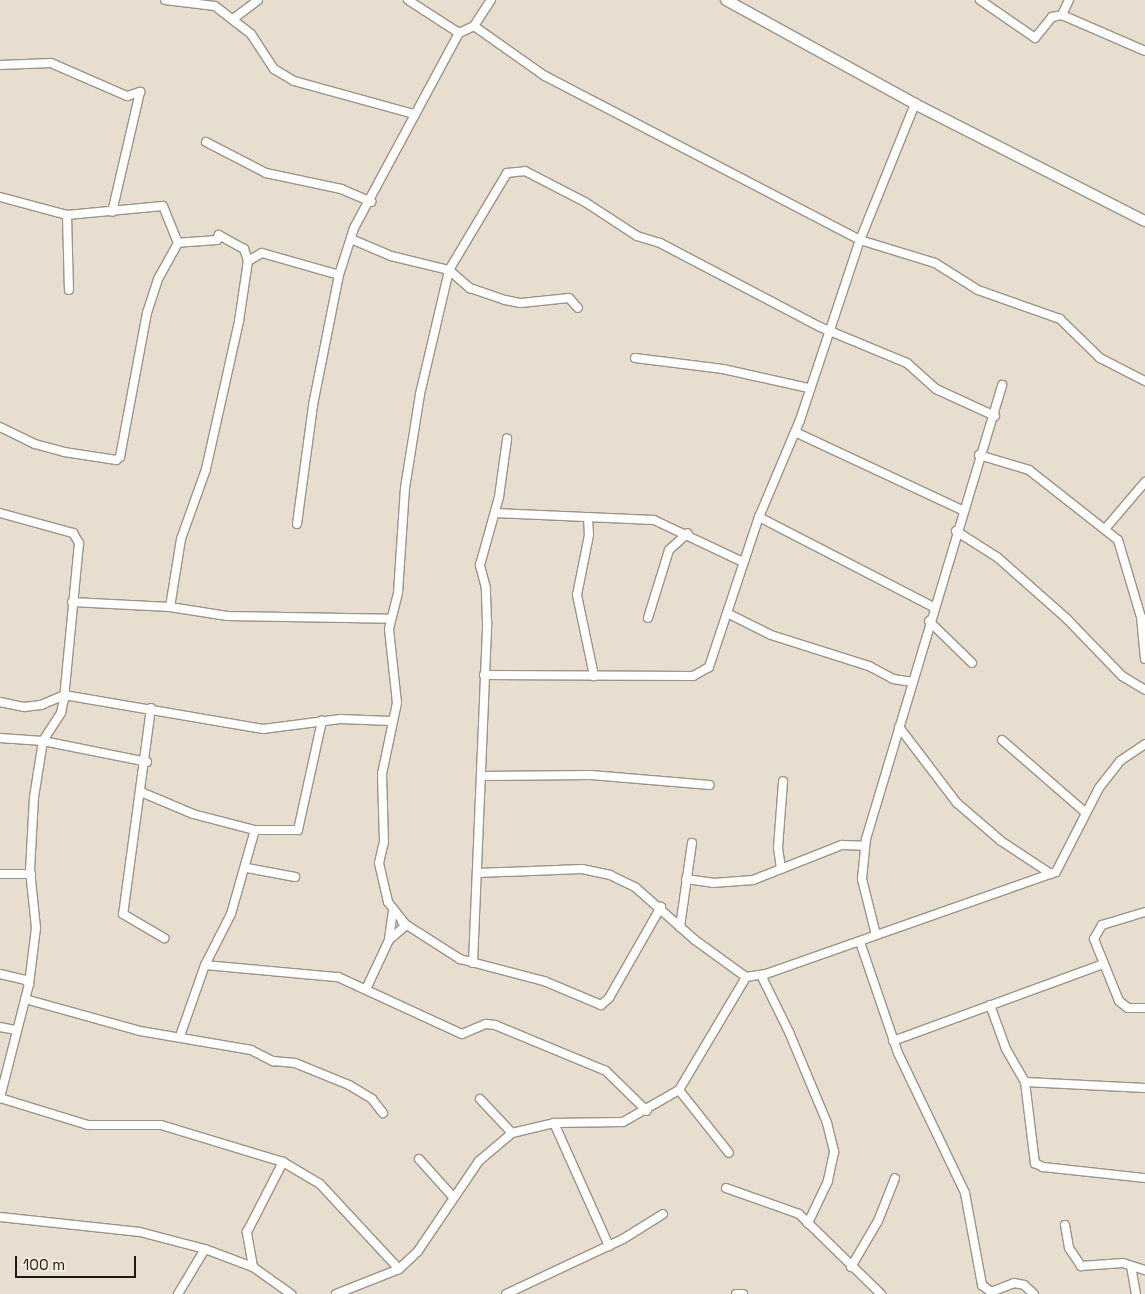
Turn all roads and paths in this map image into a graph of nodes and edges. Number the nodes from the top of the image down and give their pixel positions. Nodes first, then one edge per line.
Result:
1 (165, 0) edge
2 (258, 0) edge
3 (408, 0) edge
4 (491, 0) edge
5 (726, 0) edge
6 (980, 0) edge
7 (998, 0) edge
8 (1069, 0) edge
9 (993, 8) junction
10 (1062, 15) junction
11 (233, 19) junction
12 (474, 26) junction
13 (459, 33) junction
14 (1145, 50) edge
15 (0, 65) edge
16 (915, 104) junction
17 (414, 114) junction
18 (206, 142) dead end
19 (1064, 174) dead end
20 (0, 197) edge
21 (371, 202) junction
22 (112, 212) junction
23 (66, 215) junction
24 (1145, 219) edge
25 (351, 239) junction
26 (860, 240) junction
27 (178, 242) junction
28 (244, 249) junction
29 (262, 253) junction
30 (248, 261) junction
31 (449, 270) junction
32 (339, 275) junction
33 (69, 290) dead end
34 (578, 308) dead end
35 (833, 331) junction
36 (635, 358) dead end
37 (1145, 381) edge
38 (1002, 385) dead end
39 (808, 388) junction
40 (995, 416) junction
41 (0, 426) edge
42 (795, 432) junction
43 (507, 439) dead end
44 (979, 455) junction
45 (1145, 482) edge
46 (962, 510) junction
47 (0, 513) edge
48 (495, 513) junction
49 (588, 517) junction
50 (758, 517) junction
51 (297, 524) dead end
52 (1105, 529) junction
53 (956, 531) junction
54 (688, 534) junction
55 (743, 562) junction
56 (72, 602) junction
57 (170, 607) junction
58 (933, 607) junction
59 (726, 613) junction
60 (648, 618) dead end
61 (390, 619) junction
62 (929, 621) junction
63 (1143, 625) edge
64 (1145, 658) edge
65 (972, 663) dead end
66 (484, 675) junction
67 (594, 676) junction
68 (911, 682) junction
69 (1145, 690) edge
70 (64, 695) junction
71 (0, 702) edge
72 (151, 708) junction
73 (322, 721) junction
74 (391, 721) junction
75 (899, 727) junction
76 (0, 738) edge
77 (1002, 740) dead end
78 (43, 741) junction
79 (1145, 744) edge
80 (146, 762) junction
81 (482, 776) junction
82 (783, 781) dead end
83 (710, 785) dead end
84 (141, 792) junction
85 (1086, 813) junction
86 (255, 830) junction
87 (692, 843) dead end
88 (865, 846) junction
89 (246, 868) junction
90 (781, 869) junction
91 (478, 873) junction
92 (0, 874) edge
93 (31, 874) junction
94 (1051, 874) junction
95 (295, 877) dead end
96 (686, 879) junction
97 (661, 907) junction
98 (393, 911) junction
99 (1145, 912) edge
100 (406, 926) junction
101 (680, 927) junction
102 (876, 935) junction
103 (164, 938) dead end
104 (389, 940) junction
105 (860, 942) junction
106 (473, 963) junction
107 (1103, 964) junction
108 (205, 965) junction
109 (0, 974) edge
110 (761, 975) junction
111 (746, 977) junction
112 (29, 984) junction
113 (366, 987) junction
114 (26, 999) junction
115 (990, 1005) junction
116 (1145, 1008) edge
117 (0, 1027) edge
118 (15, 1030) junction
119 (180, 1036) junction
120 (893, 1041) junction
121 (1026, 1082) junction
122 (1145, 1088) edge
123 (679, 1090) junction
124 (0, 1098) edge
125 (480, 1098) dead end
126 (647, 1111) junction
127 (383, 1113) dead end
128 (554, 1123) junction
129 (512, 1132) junction
130 (729, 1153) dead end
131 (419, 1159) dead end
132 (283, 1162) junction
133 (895, 1178) dead end
134 (1145, 1178) edge
135 (726, 1188) dead end
136 (454, 1198) junction
137 (663, 1214) dead end
138 (0, 1217) edge
139 (808, 1223) junction
140 (1065, 1225) dead end
141 (609, 1246) junction
142 (205, 1249) junction
143 (1131, 1266) junction
144 (851, 1267) junction
145 (253, 1268) junction
146 (399, 1269) junction
147 (1145, 1270) edge
148 (178, 1294) edge
149 (290, 1294) edge
150 (336, 1294) edge
151 (506, 1294) edge
152 (736, 1294) edge
153 (743, 1294) edge
154 (880, 1294) edge
155 (1034, 1294) edge
156 (1136, 1294) edge

1 - 11 street
2 - 11 street
3 - 13 street
4 - 12 street
5 - 16 street
6 - 9 street
7 - 9 street
8 - 10 street
9 - 10 street
10 - 14 street
11 - 17 street
12 - 13 street
12 - 26 street
13 - 17 street
15 - 22 street
16 - 24 street
16 - 26 street
17 - 21 street
18 - 21 street
19 - 24 street
20 - 23 street
21 - 25 street
22 - 23 street
22 - 27 street
23 - 33 street
25 - 31 street
25 - 32 street
26 - 35 street
26 - 37 street
27 - 28 street
27 - 41 street
28 - 29 street
28 - 30 street
29 - 30 street
29 - 32 street
30 - 57 street
31 - 34 street
31 - 35 street
31 - 61 street
32 - 51 street
35 - 39 street
35 - 40 street
36 - 39 street
38 - 40 street
39 - 42 street
40 - 44 street
42 - 46 street
42 - 50 street
43 - 48 street
44 - 46 street
44 - 52 street
45 - 52 street
46 - 53 street
47 - 56 street
48 - 49 street
48 - 66 street
49 - 54 street
49 - 67 street
50 - 55 street
50 - 58 street
52 - 63 street
53 - 58 street
53 - 69 street
54 - 55 street
54 - 60 street
55 - 59 street
56 - 57 street
56 - 70 street
57 - 61 street
58 - 62 street
59 - 67 street
59 - 68 street
61 - 74 street
62 - 65 street
62 - 68 street
63 - 64 street
66 - 67 street
66 - 81 street
68 - 75 street
70 - 71 street
70 - 72 street
70 - 78 street
72 - 73 street
72 - 80 street
73 - 74 street
73 - 86 street
74 - 98 street
75 - 88 street
75 - 94 street
76 - 78 street
77 - 85 street
78 - 80 street
78 - 93 street
79 - 85 street
80 - 84 street
81 - 83 street
81 - 91 street
82 - 90 street
84 - 86 street
84 - 103 street
85 - 94 street
86 - 89 street
87 - 96 street
88 - 90 street
88 - 102 street
89 - 95 street
89 - 108 street
90 - 96 street
91 - 97 street
91 - 106 street
92 - 93 street
93 - 112 street
94 - 102 street
96 - 101 street
97 - 101 street
97 - 106 street
98 - 100 street
98 - 104 street
99 - 107 street
100 - 104 street
100 - 106 street
101 - 111 street
102 - 105 street
104 - 113 street
105 - 110 street
105 - 120 street
107 - 115 street
107 - 116 street
108 - 113 street
108 - 119 street
109 - 112 street
110 - 111 street
110 - 139 street
111 - 123 street
112 - 114 street
113 - 126 street
114 - 118 street
114 - 119 street
115 - 120 street
115 - 121 street
117 - 118 street
118 - 124 street
119 - 127 street
120 - 155 street
121 - 122 street
121 - 134 street
123 - 126 street
123 - 130 street
124 - 132 street
125 - 129 street
126 - 128 street
128 - 129 street
128 - 141 street
129 - 136 street
131 - 136 street
132 - 145 street
132 - 146 street
133 - 144 street
135 - 139 street
136 - 146 street
137 - 141 street
138 - 142 street
139 - 144 street
140 - 143 street
141 - 151 street
142 - 145 street
142 - 148 street
143 - 147 street
143 - 156 street
144 - 154 street
145 - 149 street
146 - 150 street
152 - 153 street

